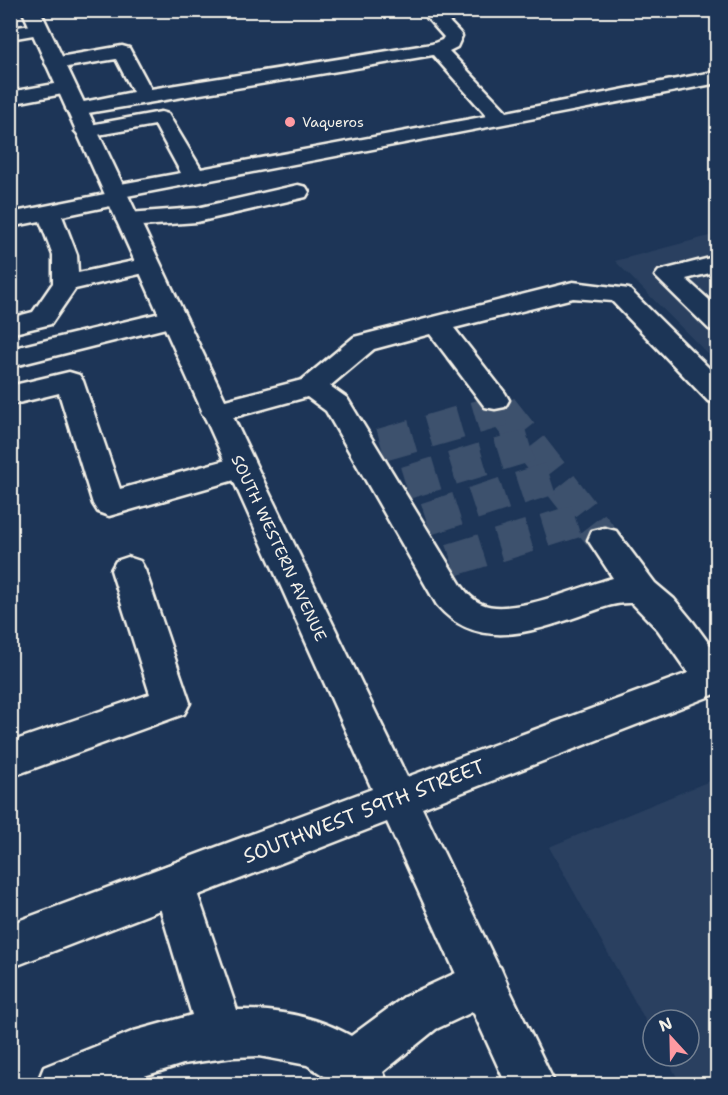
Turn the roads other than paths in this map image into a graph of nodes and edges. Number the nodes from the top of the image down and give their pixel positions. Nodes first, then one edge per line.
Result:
1 (31, 10) edge
2 (428, 10) edge
3 (39, 29) junction
4 (10, 34) edge
5 (437, 49) junction
6 (55, 63) junction
7 (717, 77) edge
8 (145, 96) junction
9 (10, 98) edge
10 (71, 98) junction
11 (502, 119) junction
12 (86, 131) junction
13 (195, 177) junction
14 (298, 192) dead end
15 (116, 195) junction
16 (49, 212) junction
17 (10, 220) edge
18 (128, 220) junction
19 (717, 263) edge
20 (148, 265) junction
21 (66, 284) junction
22 (713, 313) edge
23 (172, 318) junction
24 (437, 325) junction
25 (10, 326) edge
26 (10, 358) edge
27 (312, 387) junction
28 (717, 394) edge
29 (10, 396) edge
30 (495, 400) tunnel mouth
31 (216, 412) junction
32 (241, 467) junction
33 (604, 540) tunnel mouth
34 (128, 570) dead end
35 (642, 592) junction
36 (715, 678) edge
37 (10, 760) edge
38 (397, 799) junction
39 (174, 884) junction
40 (10, 946) edge
41 (484, 983) junction
42 (221, 1034) junction
43 (359, 1075) edge
44 (61, 1084) edge
45 (531, 1084) edge

1 - 3 main road, SOUTH WESTERN AVENUE
2 - 5 main road
3 - 4 main road
3 - 6 main road, SOUTH WESTERN AVENUE
5 - 8 main road
5 - 11 main road
6 - 8 main road
6 - 10 main road, SOUTH WESTERN AVENUE
7 - 11 main road
8 - 10 main road
9 - 10 main road
10 - 12 main road, SOUTH WESTERN AVENUE
11 - 13 main road
12 - 13 main road
12 - 15 main road, SOUTH WESTERN AVENUE
13 - 15 main road
14 - 18 main road
15 - 16 main road
15 - 18 main road, SOUTH WESTERN AVENUE
16 - 17 main road
16 - 21 main road
18 - 20 main road, SOUTH WESTERN AVENUE
19 - 22 main road
20 - 21 main road
20 - 23 main road, SOUTH WESTERN AVENUE
21 - 25 main road
23 - 26 main road
23 - 31 main road, SOUTH WESTERN AVENUE
24 - 27 main road
24 - 28 main road
24 - 30 main road
27 - 31 main road
27 - 35 main road
29 - 32 main road
31 - 32 main road, SOUTH WESTERN AVENUE
32 - 38 main road, SOUTH WESTERN AVENUE
33 - 35 main road
34 - 37 main road
35 - 36 main road
36 - 38 main road, SOUTHWEST 59TH STREET
38 - 39 main road, SOUTHWEST 59TH STREET
38 - 41 main road, SOUTH WESTERN AVENUE
39 - 40 main road, SOUTHWEST 59TH STREET
39 - 42 main road
41 - 43 main road
41 - 45 main road, SOUTH WESTERN AVENUE
42 - 43 main road
42 - 44 main road

